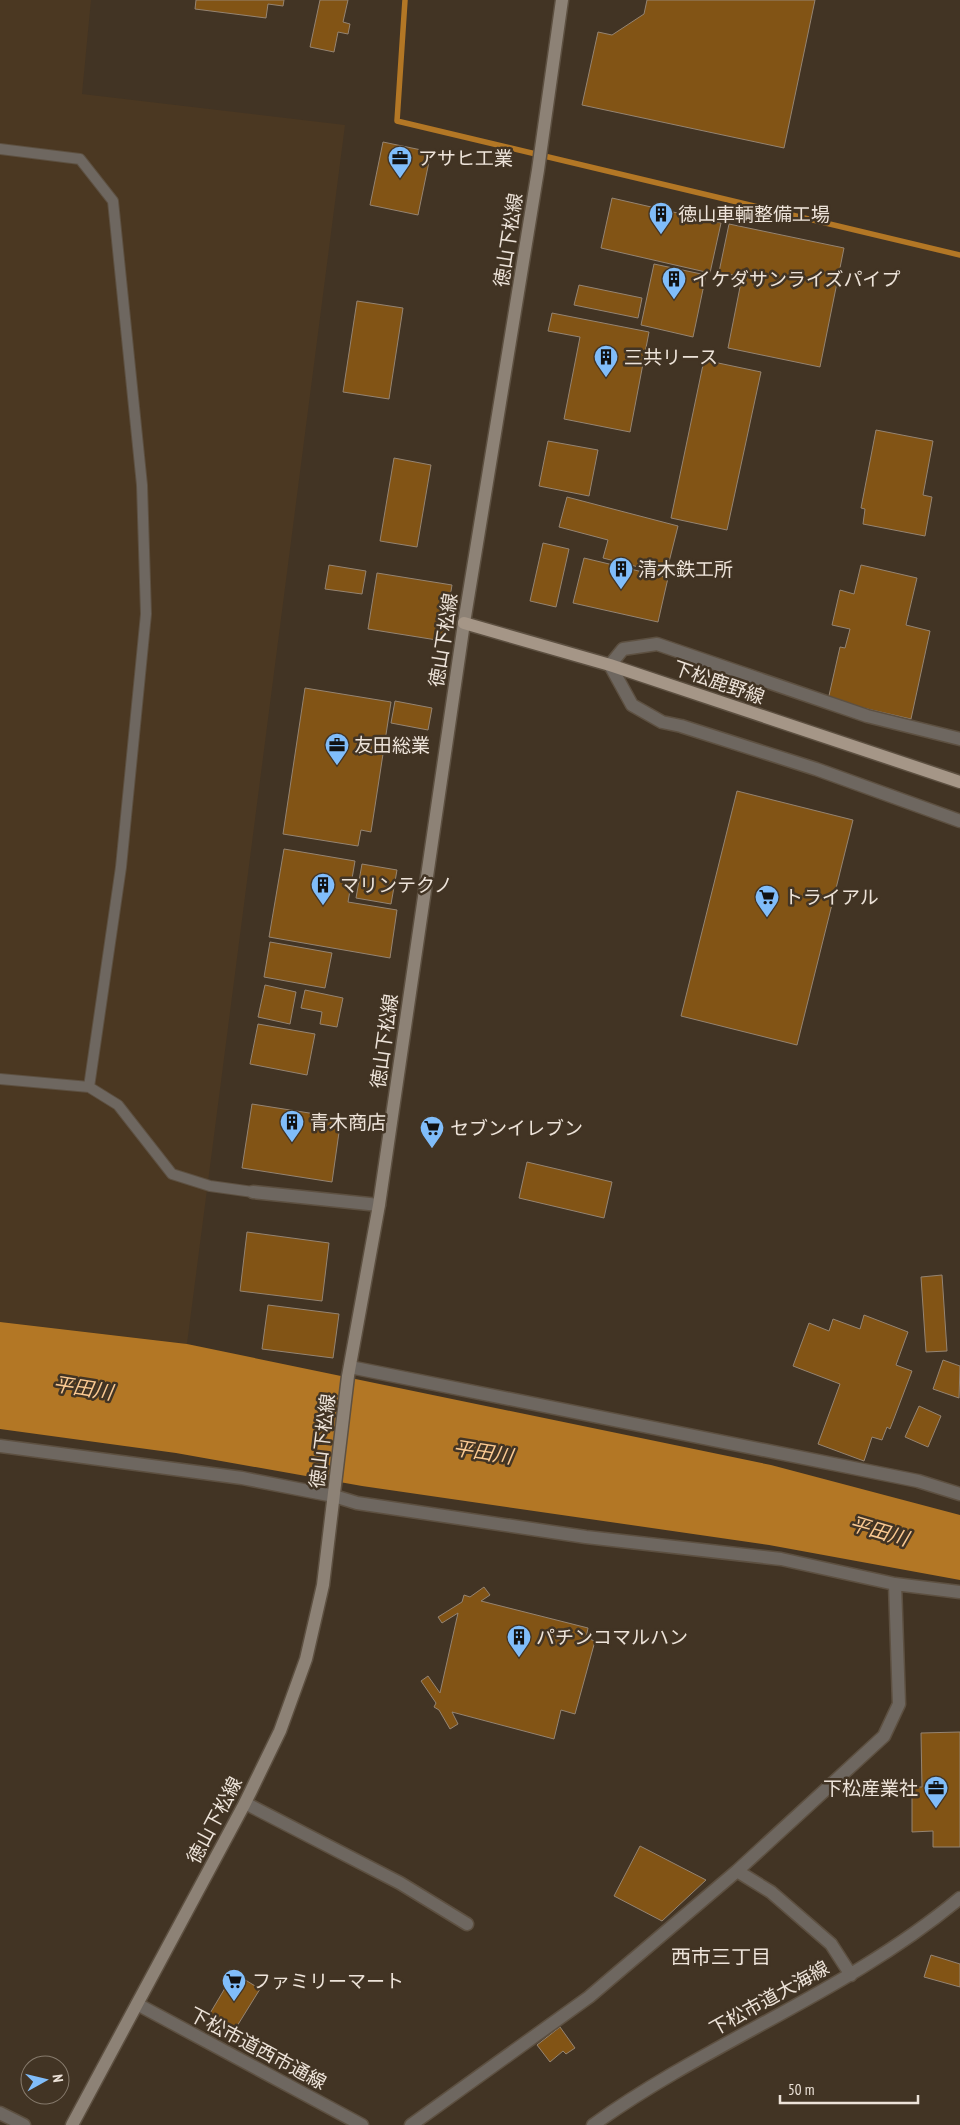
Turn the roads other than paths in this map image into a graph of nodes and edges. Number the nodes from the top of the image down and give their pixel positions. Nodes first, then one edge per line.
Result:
1 (562, 0) edge
2 (0, 149) edge
3 (464, 623) junction
4 (610, 665) junction
5 (960, 739) edge
6 (960, 782) edge
7 (960, 822) edge
8 (0, 1079) edge
9 (89, 1087) junction
10 (254, 1192) joint
11 (379, 1205) junction
12 (349, 1371) junction
13 (0, 1446) edge
14 (334, 1493) junction
15 (960, 1494) edge
16 (895, 1584) junction
17 (960, 1592) edge
18 (245, 1802) junction
19 (737, 1871) junction
20 (960, 1898) edge
21 (467, 1924) dead end
22 (851, 1975) junction
23 (136, 2004) junction
24 (0, 2113) edge
25 (24, 2125) edge
26 (72, 2125) edge
27 (362, 2125) edge
28 (411, 2125) edge
29 (592, 2125) edge

1 - 3 main road, 徳山下松線
2 - 9 lane
3 - 4 main road, 下松鹿野線
3 - 11 main road, 徳山下松線
4 - 5 street
4 - 6 main road, 下松鹿野線
4 - 7 street
8 - 9 lane
9 - 10 lane
10 - 11 street
11 - 12 main road, 徳山下松線
12 - 14 main road, 徳山下松線
12 - 15 street
13 - 14 street
14 - 16 street
14 - 18 main road, 徳山下松線
16 - 17 street
16 - 19 street
18 - 21 street
18 - 23 main road, 徳山下松線
19 - 22 street
19 - 28 street
20 - 22 street, 下松市道大海線
22 - 29 street, 下松市道大海線
23 - 26 main road, 徳山下松線
23 - 27 street, 下松市道西市通線
24 - 25 street

